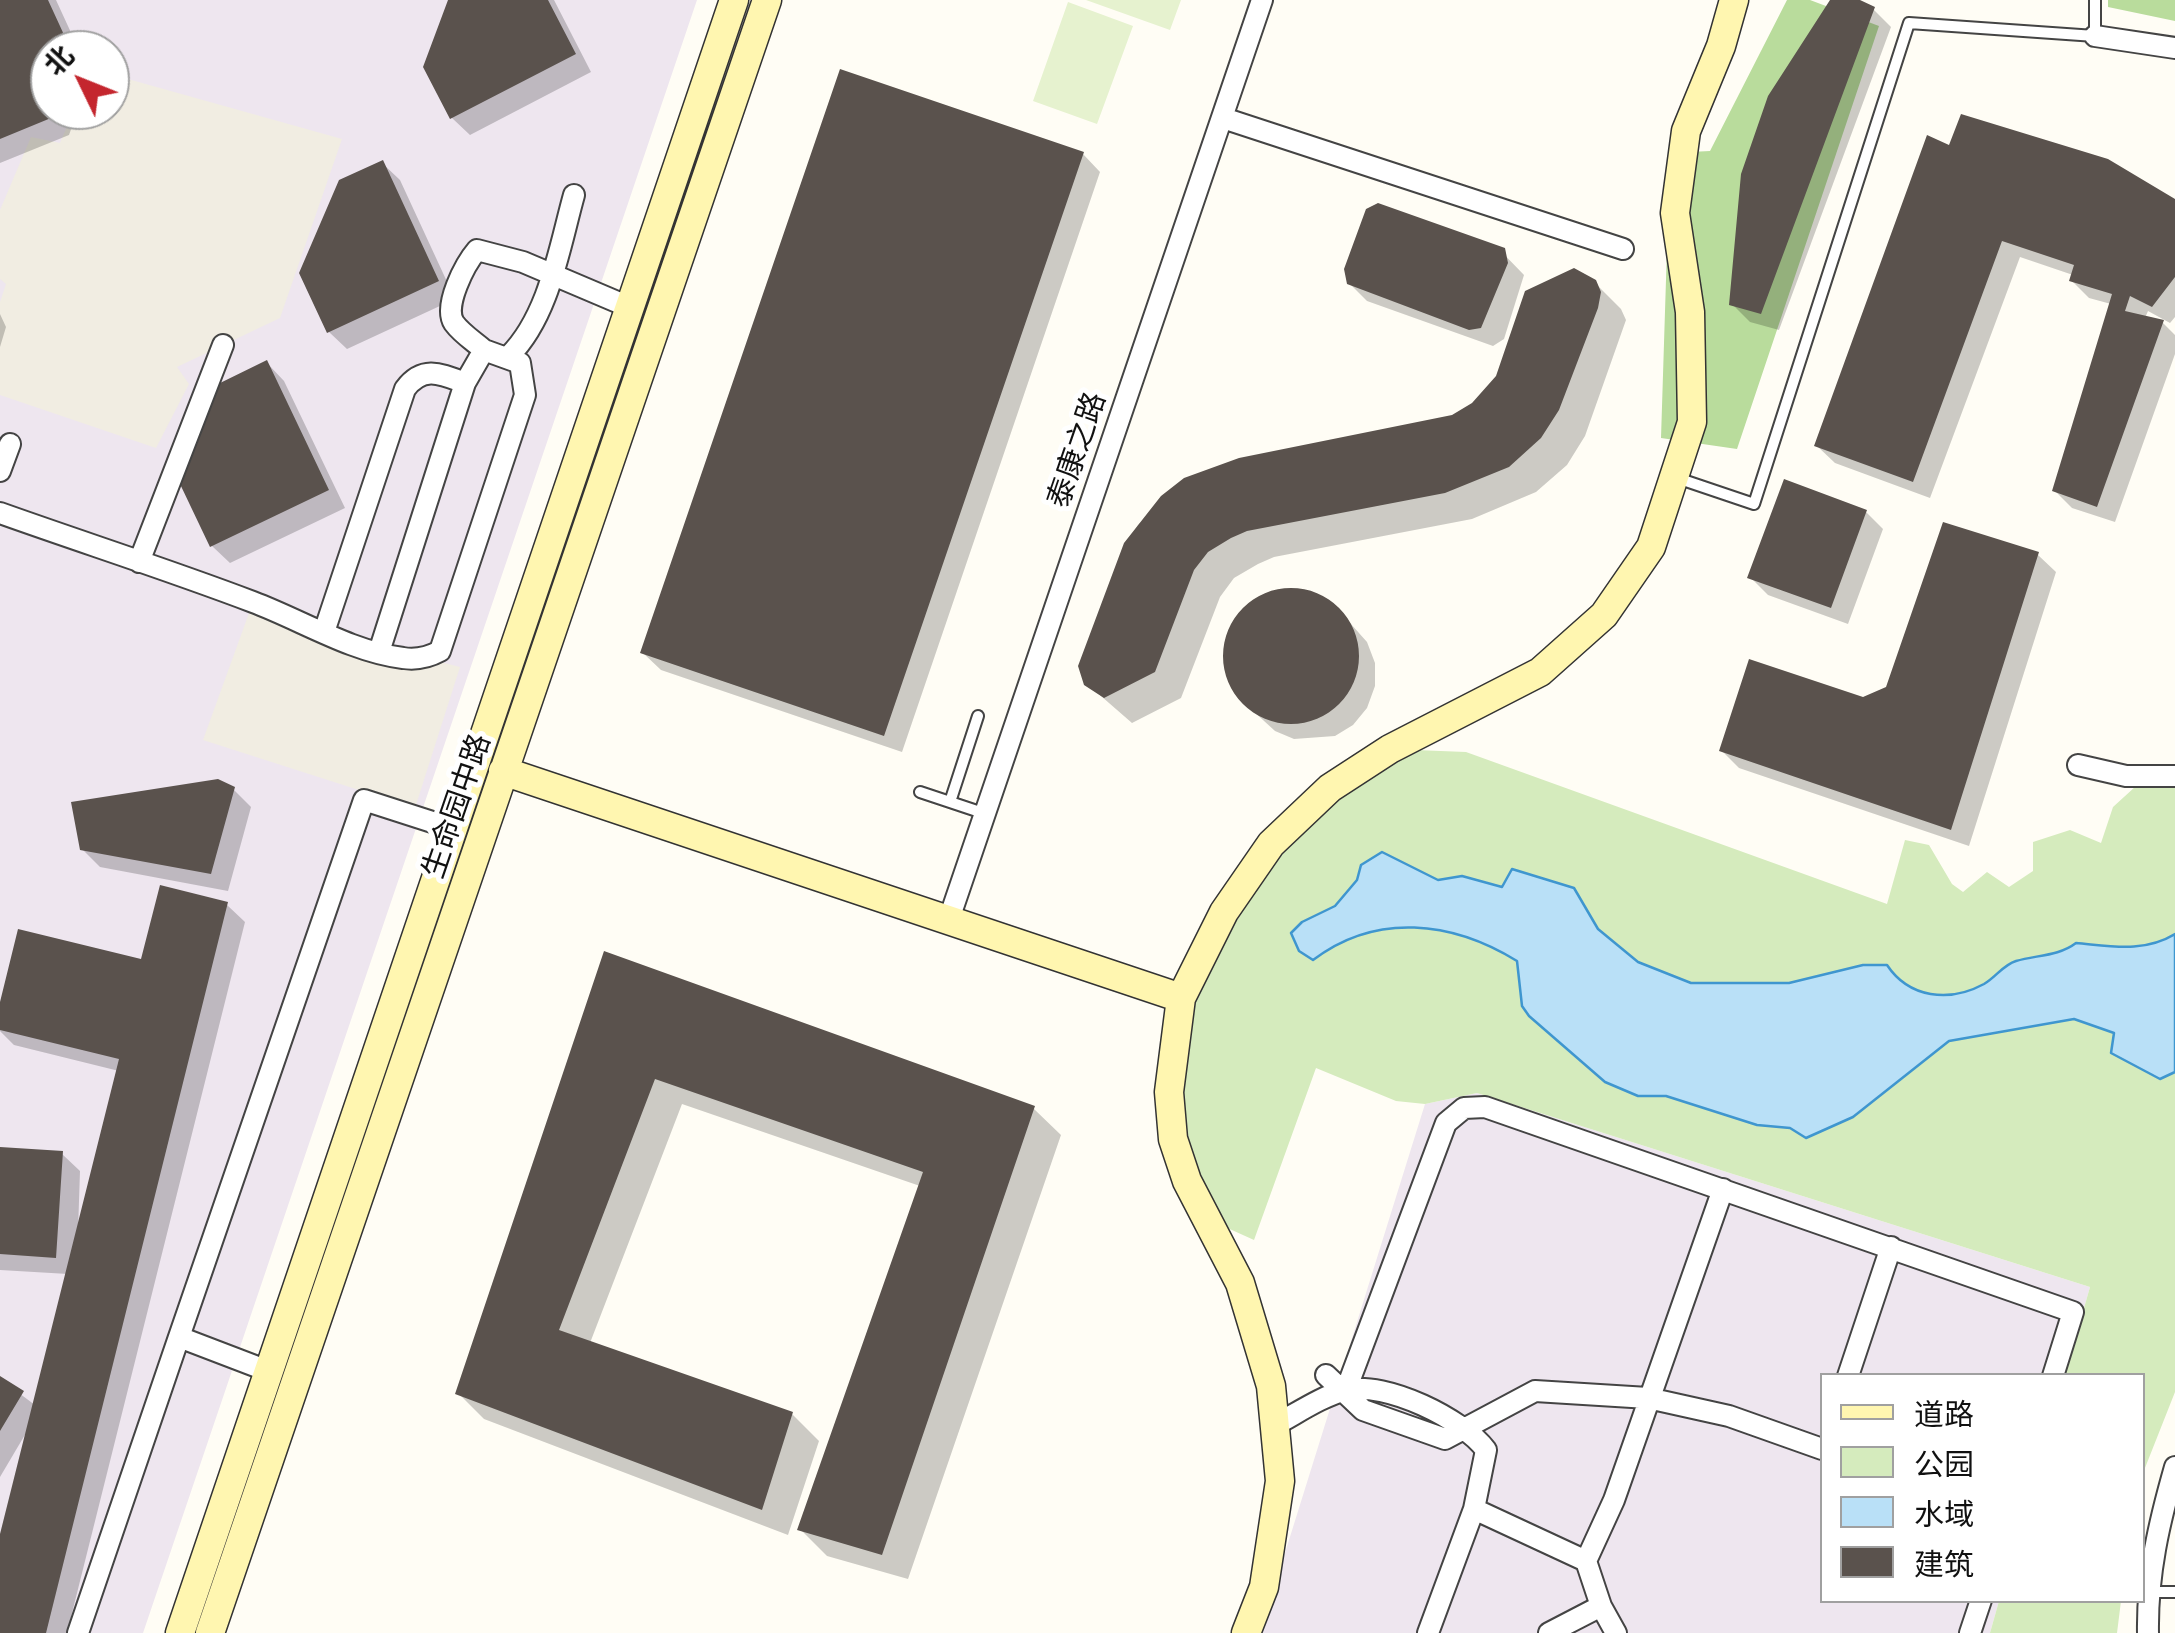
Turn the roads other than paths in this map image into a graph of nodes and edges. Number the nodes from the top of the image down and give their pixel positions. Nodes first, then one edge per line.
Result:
1 (734, 0) edge
2 (767, 0) edge
3 (1262, 0) edge
4 (1734, 0) edge
5 (2096, 0) edge
6 (2094, 36) junction
7 (2175, 48) edge
8 (1223, 118) junction
9 (574, 195) dead end
10 (1623, 249) dead end
11 (552, 274) junction
12 (629, 307) junction
13 (223, 345) dead end
14 (484, 350) junction
15 (509, 356) junction
16 (465, 383) junction
17 (10, 444) dead end
18 (0, 472) edge
19 (1674, 478) junction
20 (0, 513) edge
21 (139, 562) junction
22 (324, 632) junction
23 (378, 652) junction
24 (978, 716) dead end
25 (2078, 765) dead end
26 (503, 770) junction
27 (2175, 776) edge
28 (920, 792) dead end
29 (950, 802) junction
30 (984, 813) junction
31 (454, 829) junction
32 (949, 920) junction
33 (1181, 998) junction
34 (1724, 1189) junction
35 (1891, 1247) junction
36 (179, 1338) junction
37 (268, 1372) junction
38 (1849, 1373) edge
39 (2053, 1373) edge
40 (1326, 1375) dead end
41 (1346, 1390) junction
42 (1648, 1398) junction
43 (1275, 1425) junction
44 (1470, 1429) junction
45 (1820, 1448) edge
46 (2175, 1467) edge
47 (1474, 1509) junction
48 (1586, 1561) junction
49 (2147, 1592) junction
50 (2175, 1592) edge
51 (1979, 1603) edge
52 (1601, 1606) junction
53 (78, 1633) edge
54 (180, 1633) edge
55 (210, 1633) edge
56 (1246, 1633) edge
57 (1428, 1633) edge
58 (1549, 1633) edge
59 (1616, 1633) edge
60 (1970, 1633) edge
61 (2148, 1633) edge

1 - 12 street, 生命园中路
2 - 26 street, 生命园中路
3 - 8 street, 泰康之路
4 - 19 street
5 - 6 lane
6 - 7 street
6 - 19 lane
8 - 10 street
8 - 30 street, 泰康之路
9 - 11 street
11 - 12 street
11 - 14 street
11 - 15 street
12 - 31 street, 生命园中路
13 - 21 street
14 - 15 street
14 - 16 street
15 - 23 street
16 - 22 street
16 - 23 street
17 - 18 street
19 - 33 street
20 - 21 street
21 - 22 street
22 - 23 street
24 - 29 lane
25 - 27 street
26 - 32 street
26 - 55 street, 生命园中路
28 - 29 lane
29 - 30 lane
30 - 32 street, 泰康之路
31 - 36 street
31 - 37 street, 生命园中路
32 - 33 street
33 - 43 street
34 - 35 street
34 - 41 street
34 - 42 street
35 - 38 street
35 - 39 street
36 - 37 street
36 - 53 street
37 - 54 street, 生命园中路
40 - 41 street
41 - 43 street
41 - 44 street
42 - 44 street
42 - 45 street
42 - 48 street
43 - 56 street
44 - 47 street
46 - 49 street
47 - 48 street
47 - 57 street
48 - 52 street
49 - 50 lane
49 - 61 street
51 - 60 street
52 - 58 street
52 - 59 street

